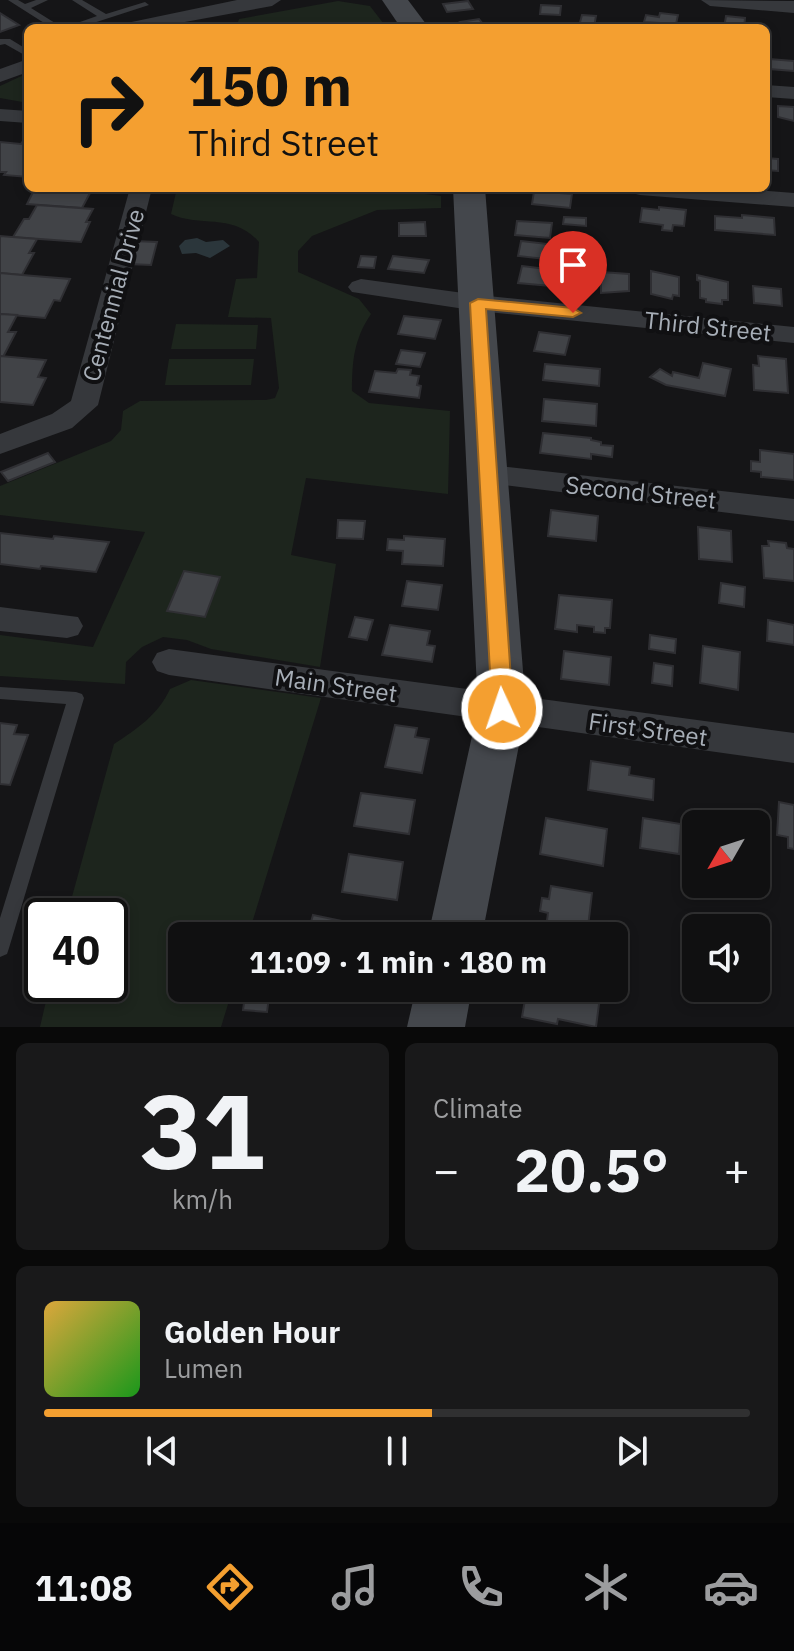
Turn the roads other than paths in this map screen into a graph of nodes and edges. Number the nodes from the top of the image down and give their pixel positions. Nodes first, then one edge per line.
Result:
1 (12, 0) edge
2 (44, 0) edge
3 (76, 0) edge
4 (272, 0) edge
5 (395, 0) edge
6 (710, 0) edge
7 (24, 7) junction
8 (794, 7) edge
9 (147, 9) edge
10 (103, 16) junction
11 (52, 24) edge
12 (80, 24) edge
13 (133, 24) edge
14 (412, 24) edge
15 (0, 42) edge
16 (24, 43) edge
17 (15, 46) junction
18 (24, 52) edge
19 (24, 67) edge
20 (0, 76) edge
21 (770, 91) edge
22 (794, 93) edge
23 (0, 115) edge
24 (24, 117) edge
25 (140, 192) edge
26 (469, 192) edge
27 (691, 192) edge
28 (794, 200) edge
29 (361, 287) dead end
30 (478, 303) junction
31 (794, 335) edge
32 (0, 444) edge
33 (489, 475) junction
34 (794, 510) edge
35 (0, 619) edge
36 (67, 626) dead end
37 (169, 662) dead end
38 (0, 693) edge
39 (502, 709) junction
40 (794, 748) edge
41 (458, 922) edge
42 (0, 948) edge
43 (441, 1002) edge
44 (436, 1027) edge

1 - 7 lane
2 - 7 lane
3 - 10 lane
4 - 9 street
5 - 14 street
6 - 8 street
7 - 11 lane
9 - 10 lane
9 - 13 street
10 - 12 lane
15 - 17 lane
16 - 17 lane
17 - 18 lane
19 - 20 street
21 - 22 street
23 - 24 street
25 - 32 street, Centennial Drive
26 - 30 street
27 - 28 street
29 - 30 street, Third Street
30 - 31 street, Third Street
30 - 33 street
33 - 34 street, Second Street
33 - 39 street
35 - 36 street
37 - 39 street, Main Street
38 - 42 lane
39 - 40 street, First Street
39 - 41 street
43 - 44 street

